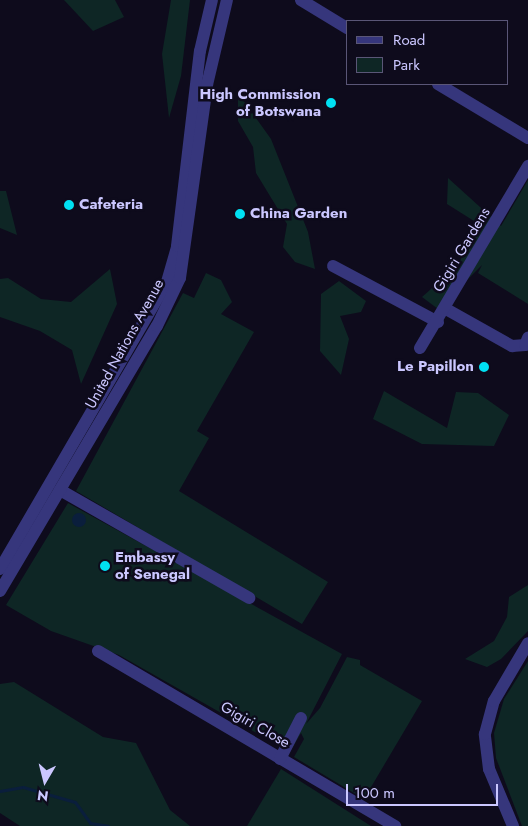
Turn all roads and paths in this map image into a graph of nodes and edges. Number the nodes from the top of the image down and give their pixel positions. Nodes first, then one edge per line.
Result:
1 (212, 0) edge
2 (226, 0) edge
3 (301, 0) edge
4 (346, 27) edge
5 (440, 85) edge
6 (528, 138) edge
7 (528, 166) edge
8 (333, 266) dead end
9 (446, 309) junction
10 (438, 322) junction
11 (528, 338) edge
12 (420, 348) dead end
13 (60, 490) junction
14 (5, 567) edge
15 (0, 590) edge
16 (249, 598) dead end
17 (528, 643) edge
18 (98, 651) dead end
19 (301, 718) dead end
20 (280, 758) junction
21 (395, 826) edge
22 (511, 826) edge

1 - 14 street, United Nations Avenue
2 - 13 street, United Nations Avenue
3 - 4 street
5 - 6 street
7 - 9 street, Gigiri Gardens
8 - 10 street
9 - 10 street, Gigiri Gardens
9 - 11 street
10 - 12 street, Gigiri Gardens
13 - 14 street, United Nations Avenue
13 - 16 street
14 - 15 street, United Nations Avenue
17 - 22 street
18 - 20 street, Gigiri Close
19 - 20 street
20 - 21 street, Gigiri Close

